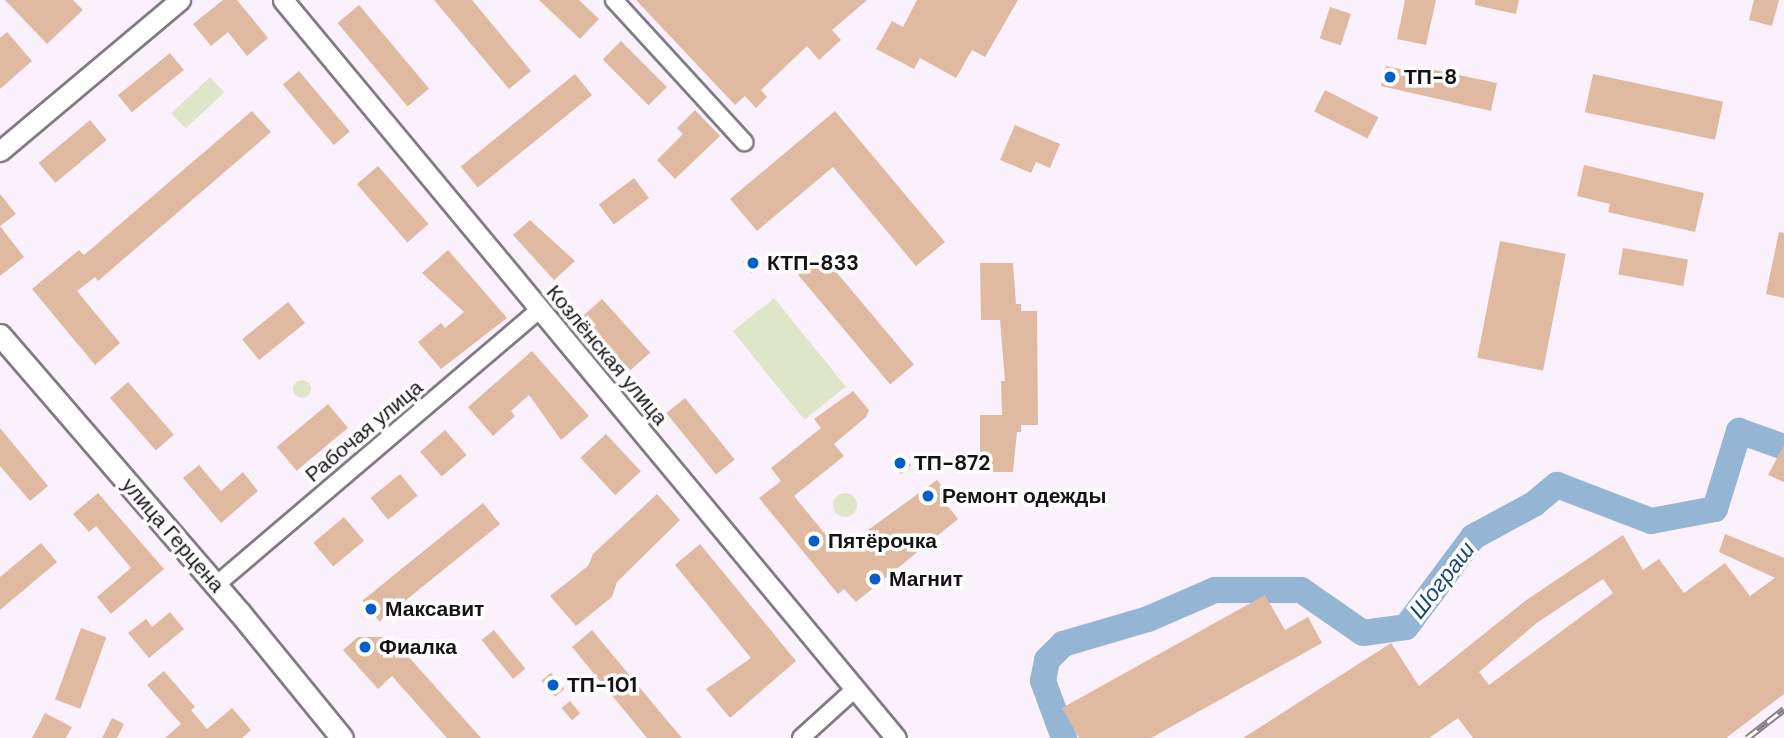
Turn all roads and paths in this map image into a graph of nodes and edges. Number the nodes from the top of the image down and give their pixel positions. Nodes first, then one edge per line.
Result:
1 (180, 0) edge
2 (283, 0) edge
3 (614, 0) edge
4 (744, 142) dead end
5 (0, 151) edge
6 (539, 310) junction
7 (0, 335) edge
8 (216, 585) junction
9 (854, 690) junction
10 (342, 738) edge
11 (802, 738) edge
12 (896, 738) edge

1 - 5 street
2 - 6 street, Козлёнская улица
3 - 4 street
6 - 8 street, Рабочая улица
6 - 9 street, Козлёнская улица
7 - 8 main road, улица Герцена
8 - 10 main road, улица Герцена
9 - 11 street
9 - 12 street, Козлёнская улица

